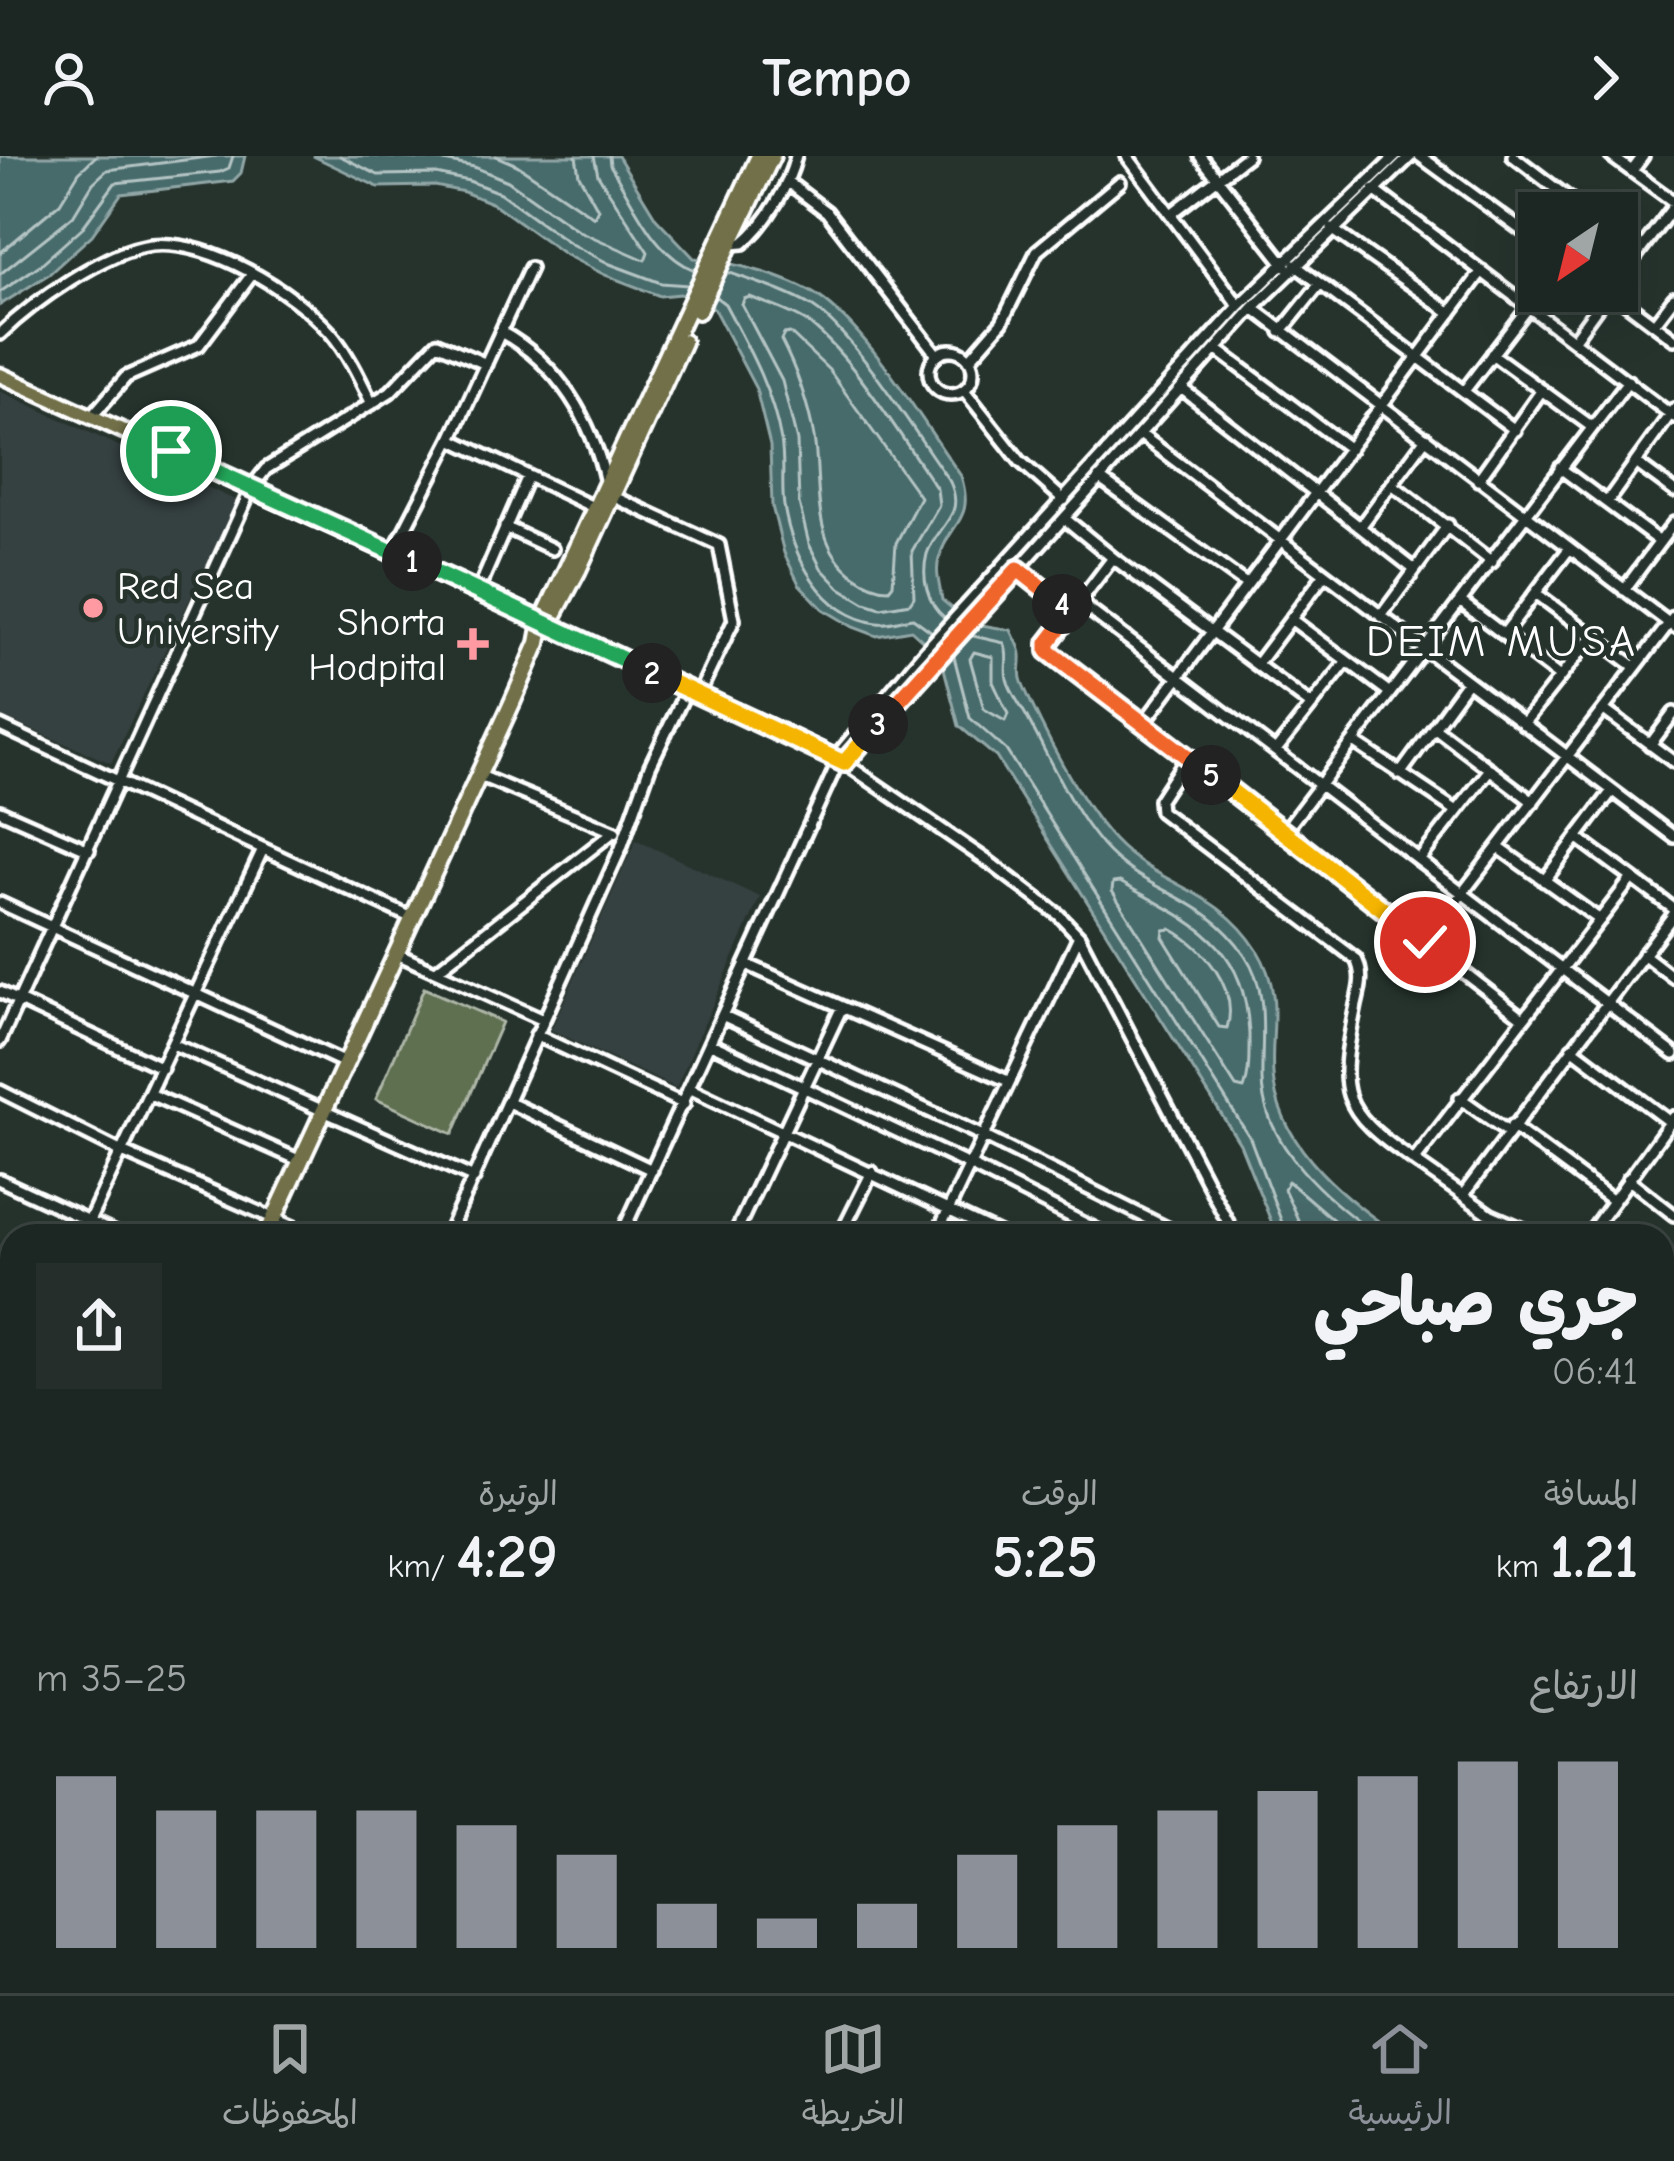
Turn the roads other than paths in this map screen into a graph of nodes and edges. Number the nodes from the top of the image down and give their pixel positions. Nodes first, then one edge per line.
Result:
1 (759, 156) edge
2 (772, 156) edge
3 (796, 156) edge
4 (1127, 156) edge
5 (1200, 156) edge
6 (1247, 156) edge
7 (1396, 156) edge
8 (1411, 156) edge
9 (1420, 156) edge
10 (1513, 156) edge
11 (1611, 156) edge
12 (1642, 156) edge
13 (1632, 171) junction
14 (1218, 180) junction
15 (1120, 182) dead end
16 (789, 183) junction
17 (1374, 190) junction
18 (1560, 192) edge
19 (1674, 204) edge
20 (1171, 214) junction
21 (1518, 228) edge
22 (1331, 229) junction
23 (724, 246) junction
24 (1639, 250) edge
25 (1289, 266) junction
26 (530, 268) dead end
27 (1482, 272) junction
28 (253, 273) junction
29 (1319, 285) junction
30 (1518, 298) edge
31 (1674, 298) edge
32 (1239, 306) junction
33 (1253, 308) junction
34 (1525, 312) edge
35 (1538, 312) edge
36 (1594, 312) edge
37 (1638, 312) edge
38 (1451, 313) junction
39 (1654, 324) junction
40 (501, 332) junction
41 (1281, 332) junction
42 (0, 334) edge
43 (1574, 339) junction
44 (1674, 340) edge
45 (1216, 349) junction
46 (1492, 354) junction
47 (937, 355) junction
48 (969, 359) junction
49 (1418, 359) junction
50 (486, 364) junction
51 (0, 375) edge
52 (1628, 381) junction
53 (1181, 388) junction
54 (1542, 390) junction
55 (964, 391) junction
56 (1464, 392) junction
57 (372, 404) junction
58 (1383, 406) junction
59 (1673, 414) edge
60 (92, 416) junction
61 (1592, 427) junction
62 (1515, 430) junction
63 (1140, 434) junction
64 (1426, 438) junction
65 (451, 439) junction
66 (1350, 448) junction
67 (1636, 463) junction
68 (1560, 468) junction
69 (528, 476) junction
70 (1100, 478) junction
71 (1478, 480) junction
72 (1392, 484) junction
73 (252, 487) junction
74 (609, 490) junction
75 (1674, 490) edge
76 (1315, 492) junction
77 (1064, 500) junction
78 (1607, 502) junction
79 (596, 508) junction
80 (1526, 515) junction
81 (1064, 518) junction
82 (1674, 523) edge
83 (1448, 525) junction
84 (506, 527) junction
85 (1360, 527) junction
86 (1279, 541) junction
87 (1660, 542) junction
88 (552, 549) dead end
89 (1569, 550) junction
90 (393, 552) junction
91 (1112, 558) junction
92 (1492, 562) junction
93 (1018, 569) junction
94 (1415, 570) junction
95 (1324, 575) junction
96 (1246, 584) junction
97 (1624, 590) junction
98 (478, 591) junction
99 (1537, 594) junction
100 (1079, 602) junction
101 (1461, 602) junction
102 (973, 608) junction
103 (1072, 612) junction
104 (1381, 616) junction
105 (1292, 620) junction
106 (1672, 622) edge
107 (545, 627) junction
108 (1212, 631) junction
109 (1504, 634) junction
110 (1593, 636) junction
111 (1424, 647) junction
112 (1347, 661) junction
113 (1257, 664) junction
114 (1635, 667) junction
115 (1178, 676) junction
116 (1560, 677) junction
117 (1467, 682) junction
118 (693, 691) junction
119 (1390, 693) junction
120 (1311, 705) junction
121 (1604, 710) junction
122 (1674, 713) edge
123 (1143, 724) junction
124 (1523, 724) junction
125 (0, 726) edge
126 (1435, 728) junction
127 (1354, 742) junction
128 (1650, 745) junction
129 (1277, 749) junction
130 (1187, 757) junction
131 (1567, 757) junction
132 (840, 760) junction
133 (1674, 762) edge
134 (1490, 770) junction
135 (1400, 774) junction
136 (478, 775) junction
137 (1322, 783) junction
138 (119, 784) junction
139 (1612, 791) junction
140 (1533, 802) junction
141 (0, 811) edge
142 (1457, 811) junction
143 (1672, 831) edge
144 (613, 832) junction
145 (1284, 832) junction
146 (625, 837) junction
147 (1578, 838) junction
148 (1499, 848) junction
149 (263, 849) junction
150 (89, 850) junction
151 (1420, 859) junction
152 (1632, 878) junction
153 (1544, 881) junction
154 (1465, 894) junction
155 (0, 903) edge
156 (1674, 911) edge
157 (412, 918) junction
158 (1600, 920) junction
159 (51, 928) junction
160 (1079, 936) junction
161 (1425, 942) junction
162 (398, 954) junction
163 (1643, 954) junction
164 (748, 965) junction
165 (1562, 968) junction
166 (436, 971) junction
167 (1674, 978) edge
168 (0, 992) edge
169 (195, 993) junction
170 (18, 1000) junction
171 (1607, 1002) junction
172 (842, 1006) junction
173 (724, 1016) junction
174 (1523, 1018) junction
175 (543, 1020) junction
176 (536, 1035) junction
177 (0, 1041) edge
178 (173, 1044) junction
179 (711, 1044) junction
180 (1572, 1048) junction
181 (1674, 1054) edge
182 (820, 1060) junction
183 (345, 1063) junction
184 (162, 1068) junction
185 (1008, 1081) junction
186 (807, 1088) junction
187 (692, 1089) junction
188 (0, 1091) edge
189 (149, 1094) junction
190 (1460, 1098) junction
191 (508, 1102) junction
192 (684, 1104) junction
193 (323, 1112) junction
194 (1672, 1120) edge
195 (1510, 1129) junction
196 (786, 1132) junction
197 (982, 1136) junction
198 (122, 1152) junction
199 (301, 1161) junction
200 (1414, 1162) junction
201 (970, 1166) junction
202 (652, 1170) junction
203 (872, 1172) junction
204 (474, 1178) junction
205 (1628, 1179) junction
206 (0, 1180) edge
207 (1462, 1195) junction
208 (1612, 1200) junction
209 (949, 1209) junction
210 (1674, 1215) edge
211 (275, 1218) junction
212 (89, 1222) junction
213 (94, 1224) edge
214 (272, 1224) edge
215 (288, 1224) edge
216 (453, 1224) edge
217 (627, 1224) edge
218 (740, 1224) edge
219 (846, 1224) edge
220 (942, 1224) edge
221 (979, 1224) edge
222 (1085, 1224) edge
223 (1157, 1224) edge
224 (1229, 1224) edge
225 (1513, 1224) edge
226 (1596, 1224) edge

1 - 23 highway
2 - 23 highway
3 - 16 street
4 - 20 street
5 - 14 street
6 - 14 street
7 - 25 street
8 - 17 street
9 - 21 street
10 - 18 street
11 - 13 street
12 - 13 street
13 - 19 street
14 - 20 street
14 - 25 street
15 - 48 street
16 - 23 street
16 - 47 street
17 - 22 street
17 - 27 street
19 - 24 street
20 - 32 street
22 - 25 street
22 - 38 street
23 - 74 highway
25 - 29 street
25 - 32 street
25 - 33 street
26 - 40 street
27 - 30 street
27 - 38 street
28 - 42 street
28 - 57 street
28 - 60 street
29 - 41 street
29 - 49 street
31 - 39 street
32 - 77 street
33 - 41 street
33 - 45 street
34 - 46 street
35 - 43 street
36 - 43 street
37 - 39 street
38 - 49 street
39 - 44 street
40 - 50 street
40 - 74 street
41 - 58 street
43 - 52 street
45 - 53 street
45 - 66 street
46 - 54 street
46 - 56 street
47 - 48 street
47 - 55 street
48 - 55 street
49 - 56 street
49 - 58 street
50 - 57 street
50 - 65 street
51 - 60 main road
52 - 59 street
52 - 61 street
53 - 63 street
53 - 76 street
54 - 61 street
54 - 62 street
55 - 77 street
56 - 62 street
57 - 73 street
58 - 64 street
58 - 66 street
59 - 67 street
60 - 73 main road
61 - 68 street
62 - 71 street
63 - 70 street
63 - 86 street
64 - 71 street
64 - 72 street
65 - 69 street
65 - 90 street
66 - 76 street
67 - 75 street
67 - 78 street
68 - 78 street
68 - 80 street
69 - 79 street
69 - 84 street
70 - 81 street
70 - 96 street
71 - 80 street
72 - 83 street
72 - 85 street
73 - 90 main road
73 - 138 street
74 - 79 highway
74 - 107 highway
74 - 118 street
76 - 85 street
76 - 86 street
77 - 102 street
78 - 87 street
79 - 107 highway
80 - 89 street
80 - 92 street
81 - 91 street
81 - 93 street
82 - 87 street
83 - 92 street
83 - 94 street
84 - 88 street
84 - 98 street
85 - 94 street
86 - 95 street
86 - 96 street
87 - 97 street
89 - 97 street
89 - 99 street
90 - 98 main road
91 - 100 street
91 - 108 street
92 - 101 street
93 - 102 street
93 - 103 street
94 - 104 street
95 - 104 street
95 - 105 street
96 - 108 street
97 - 106 street
98 - 107 main road
99 - 109 street
99 - 110 street
100 - 103 street
100 - 115 street
101 - 109 street
101 - 111 street
102 - 132 street
102 - 132 street
103 - 123 street
104 - 111 street
105 - 112 street
105 - 113 street
106 - 114 street
107 - 118 street
107 - 136 highway
108 - 113 street
108 - 115 street
109 - 116 street
110 - 114 street
110 - 116 street
111 - 117 street
111 - 119 street
112 - 119 street
112 - 120 street
113 - 120 street
114 - 121 street
115 - 123 street
115 - 129 street
116 - 124 street
117 - 124 street
117 - 126 street
118 - 132 street
118 - 146 street
119 - 127 street
120 - 129 street
121 - 128 street
121 - 131 street
122 - 128 street
123 - 130 street
124 - 131 street
125 - 138 street
126 - 134 street
126 - 135 street
127 - 135 street
127 - 137 street
128 - 133 street
129 - 137 street
130 - 145 street
130 - 200 street
131 - 139 street
131 - 140 street
132 - 160 street
132 - 164 street
134 - 140 street
134 - 142 street
135 - 142 street
136 - 144 street
136 - 157 highway
137 - 145 street
137 - 151 street
138 - 149 street
138 - 150 street
139 - 143 street
139 - 147 street
140 - 148 street
141 - 150 street
142 - 151 street
144 - 146 street
144 - 166 street
145 - 161 street
146 - 175 street
147 - 152 street
147 - 153 street
148 - 153 street
148 - 154 street
149 - 157 street
149 - 169 street
150 - 159 street
151 - 154 street
152 - 156 street
152 - 158 street
153 - 158 street
154 - 161 street
154 - 165 street
155 - 159 street
156 - 163 street
157 - 162 highway
158 - 165 street
159 - 169 street
159 - 170 street
160 - 185 street
160 - 224 street
161 - 174 street
162 - 166 street
162 - 183 highway
163 - 167 street
163 - 171 street
164 - 172 street
164 - 173 street
165 - 171 street
165 - 174 street
166 - 175 street
168 - 170 street
169 - 178 street
169 - 183 street
170 - 177 street
170 - 184 street
171 - 180 street
171 - 181 street
172 - 182 street
172 - 185 street
173 - 179 street
173 - 182 street
174 - 190 street
175 - 176 street
176 - 191 street
176 - 192 street
178 - 184 street
178 - 193 street
179 - 186 street
179 - 187 street
180 - 194 street
180 - 195 street
182 - 186 street
182 - 197 street
183 - 193 highway
184 - 189 street
185 - 197 street
186 - 196 street
186 - 201 street
187 - 192 street
187 - 196 street
188 - 198 street
189 - 198 street
189 - 199 street
190 - 195 street
190 - 200 street
191 - 202 street
191 - 204 street
192 - 202 street
193 - 199 highway
193 - 204 street
194 - 205 street
195 - 207 street
195 - 208 street
196 - 203 street
196 - 218 street
197 - 201 street
197 - 223 street
198 - 211 street
198 - 212 street
199 - 211 highway
200 - 207 street
201 - 209 street
201 - 222 street
202 - 217 street
203 - 209 street
203 - 219 street
204 - 216 street
205 - 208 street
205 - 210 street
206 - 212 street
207 - 225 street
208 - 226 street
209 - 220 street
209 - 221 street
211 - 214 highway
211 - 215 street
212 - 213 street

